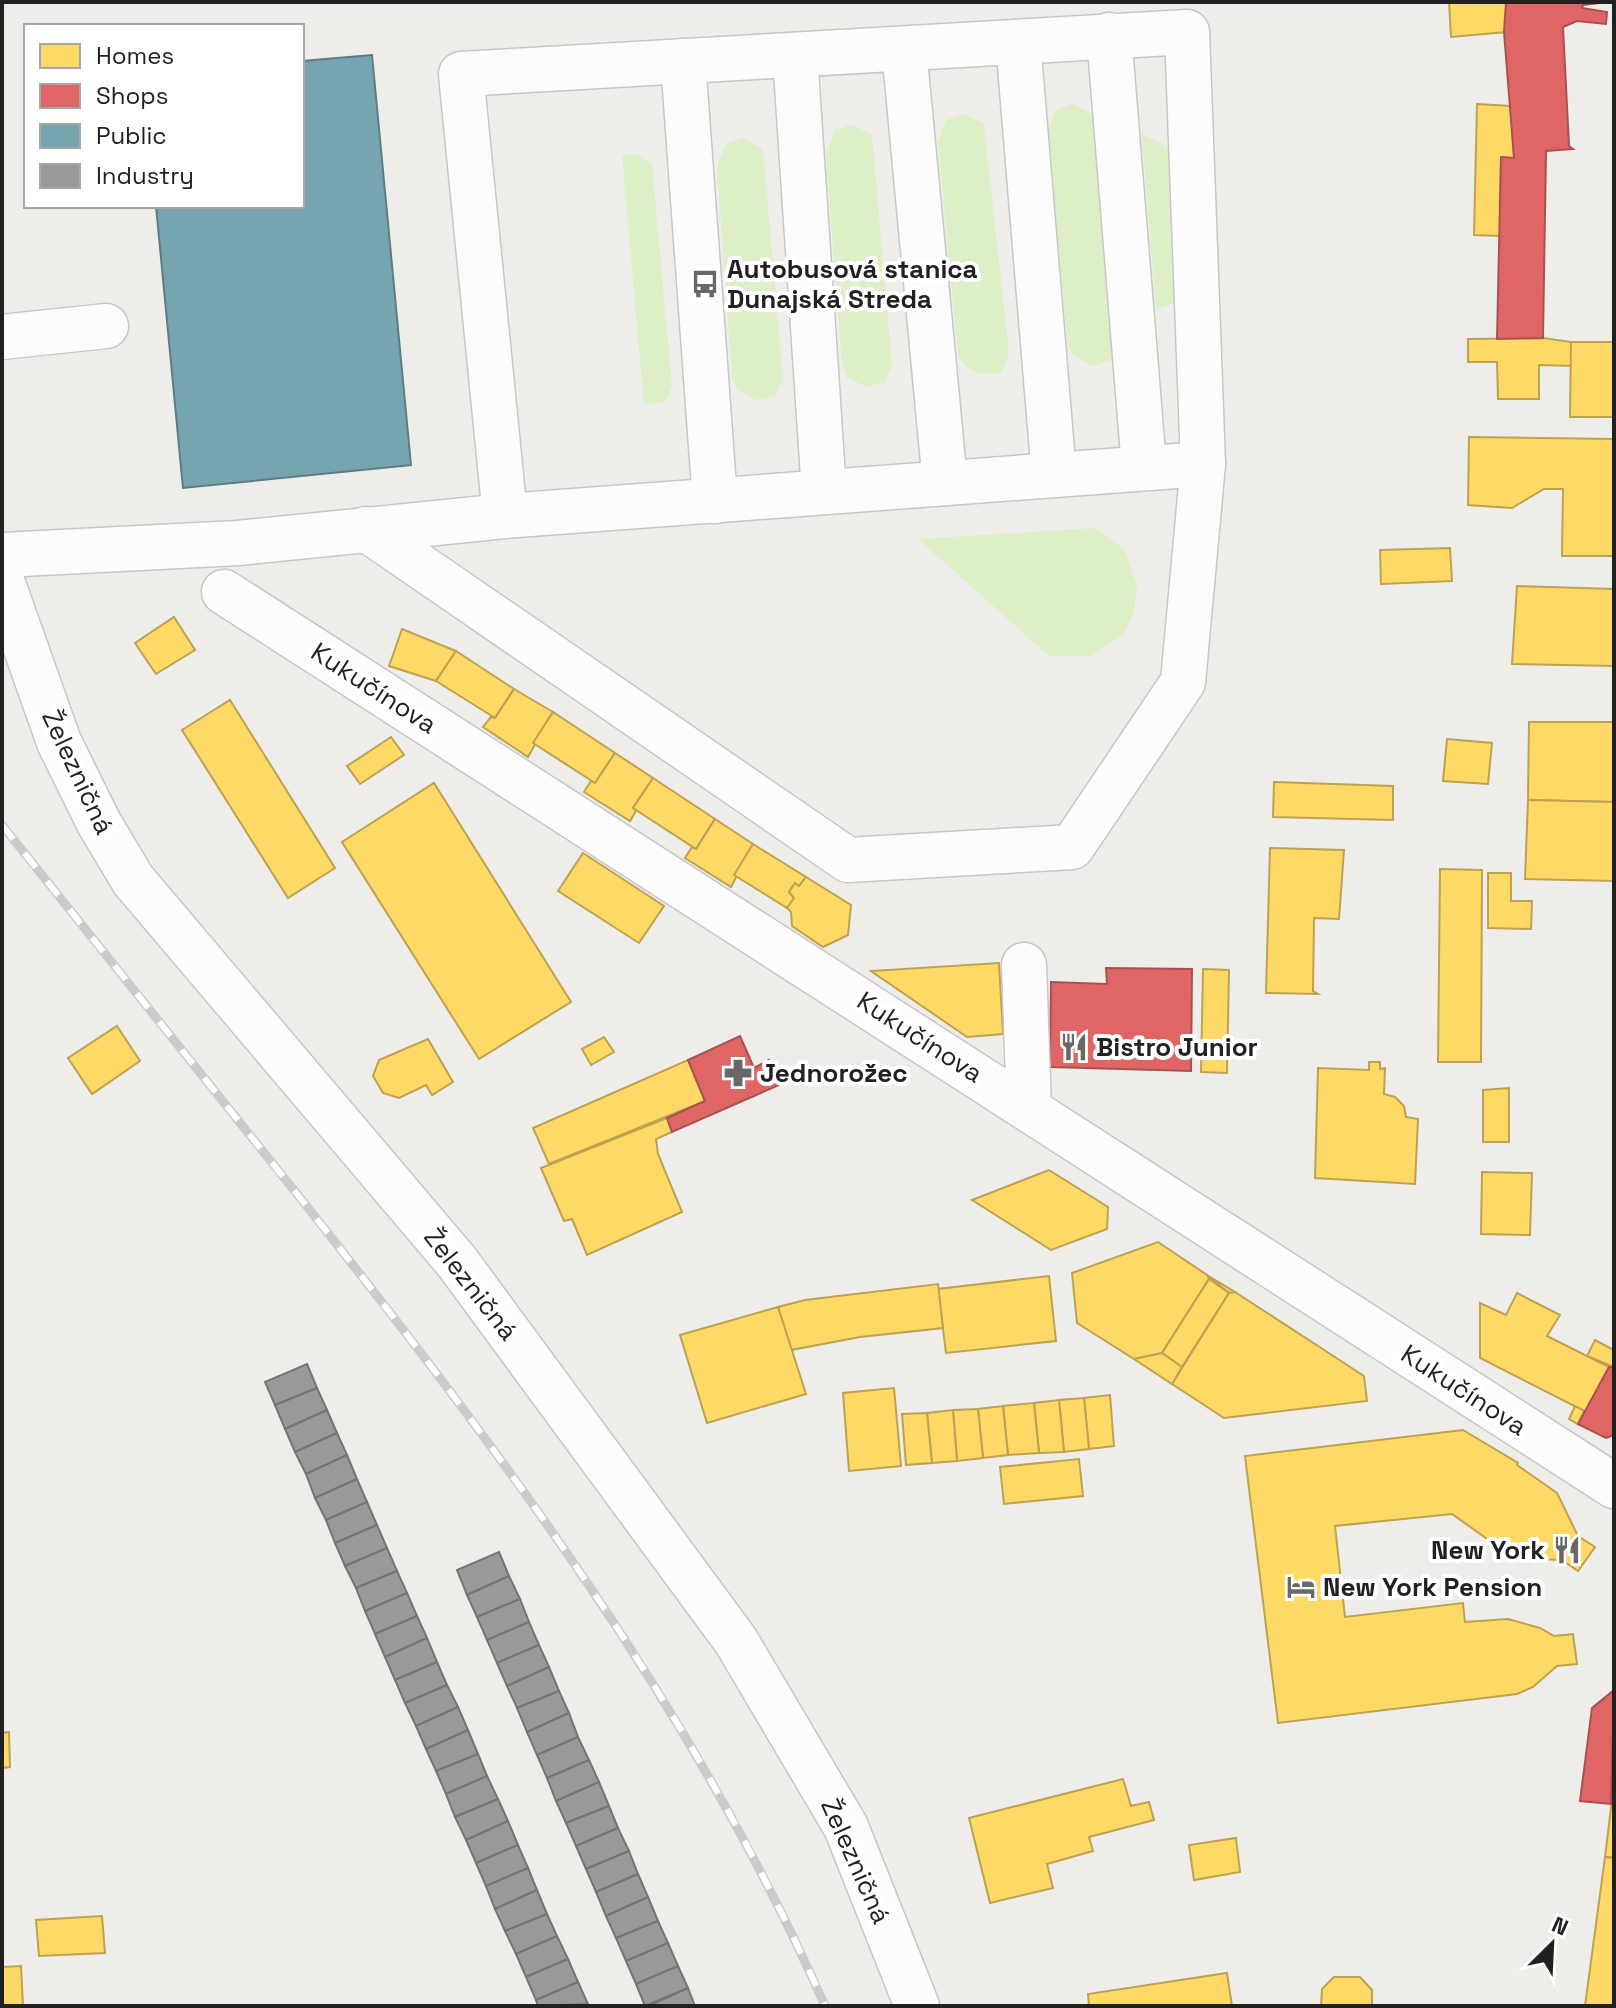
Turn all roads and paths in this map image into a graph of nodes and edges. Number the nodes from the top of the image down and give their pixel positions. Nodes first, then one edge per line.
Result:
1 (1109, 35) junction
2 (1018, 42) junction
3 (904, 49) junction
4 (795, 55) junction
5 (683, 61) junction
6 (106, 326) dead end
7 (2, 337) edge
8 (1203, 464) junction
9 (1144, 467) junction
10 (1054, 475) junction
11 (945, 483) junction
12 (824, 492) junction
13 (715, 501) junction
14 (505, 516) junction
15 (366, 529) junction
16 (2, 555) edge
17 (2, 581) edge
18 (224, 592) dead end
19 (1024, 965) dead end
20 (1029, 1109) junction
21 (1614, 1486) edge
22 (917, 2006) edge

1 - 2 street
1 - 8 street
1 - 9 street
2 - 3 street
2 - 10 street
3 - 4 street
3 - 11 street
4 - 5 street
4 - 12 street
5 - 13 street
5 - 14 street
6 - 7 street
8 - 9 street
8 - 15 street
9 - 10 street
10 - 11 street
11 - 12 street
12 - 13 street
13 - 14 street
14 - 15 street
15 - 16 street
17 - 22 street, Železničná
18 - 20 street, Kukučínova
19 - 20 street
20 - 21 street, Kukučínova

